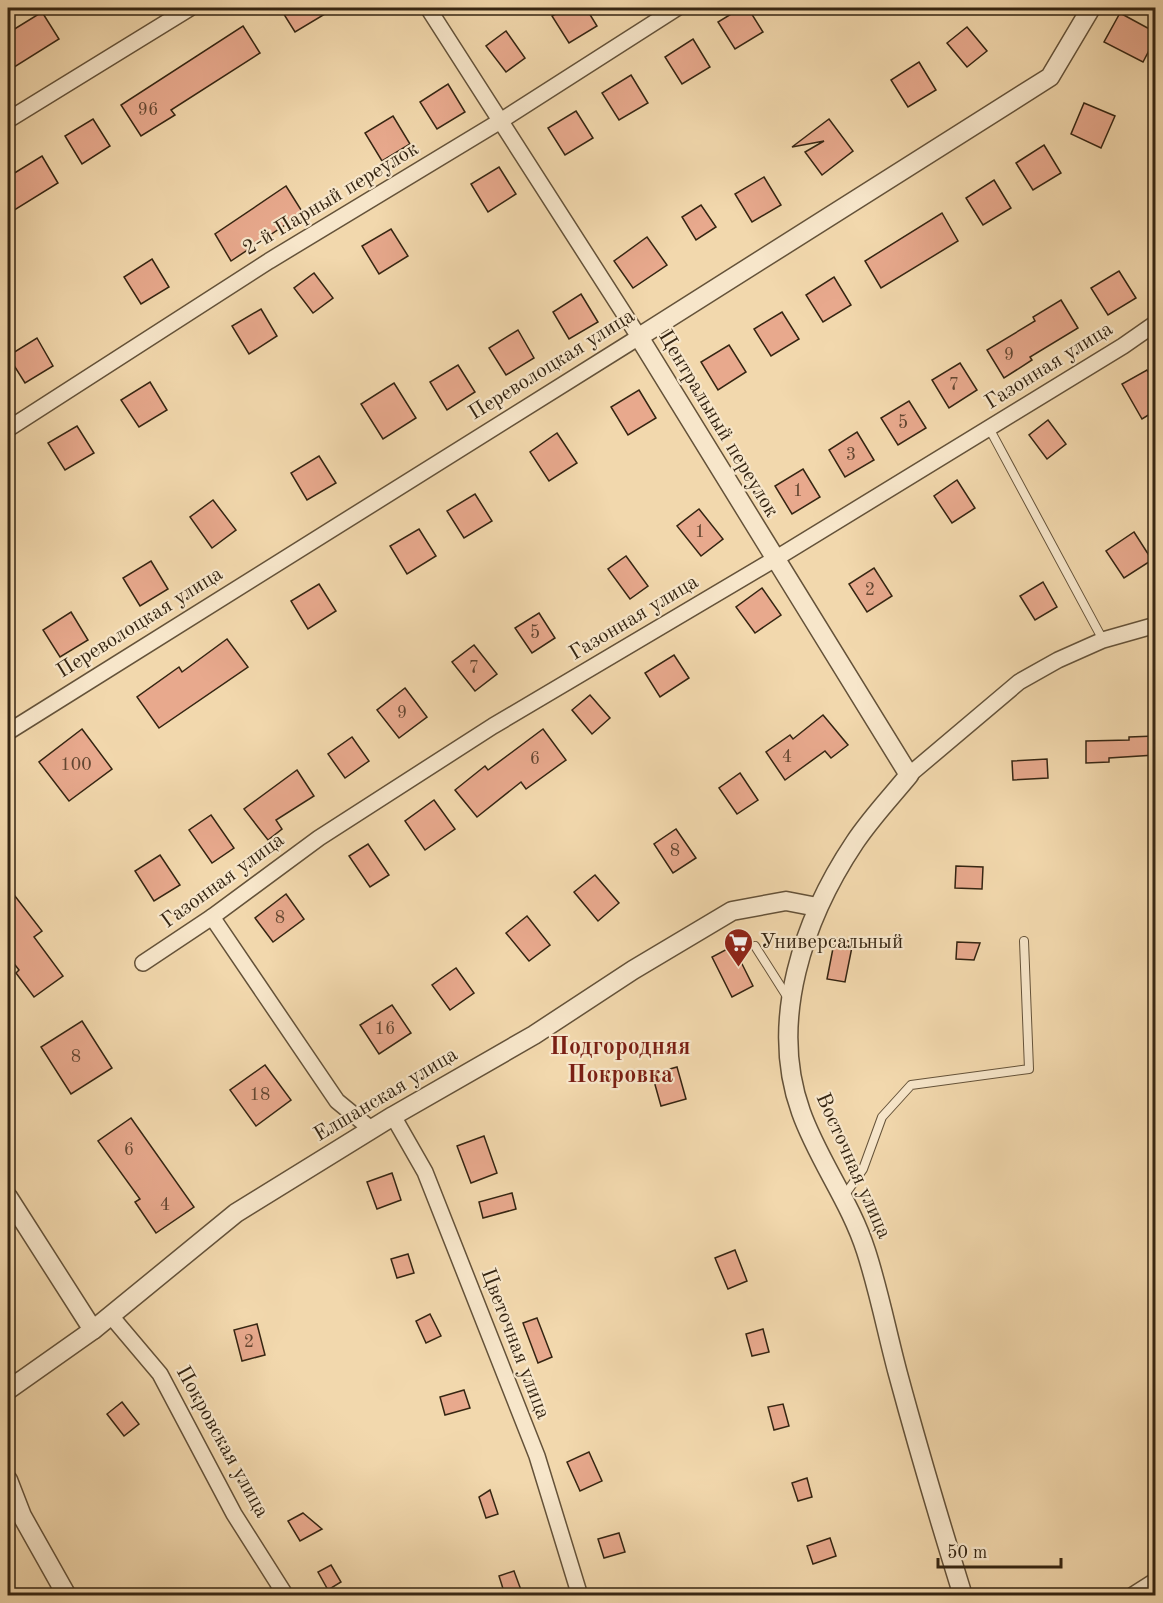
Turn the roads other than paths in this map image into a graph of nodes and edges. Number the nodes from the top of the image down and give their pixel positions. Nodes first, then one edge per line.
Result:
1 (190, 8) edge
2 (428, 8) edge
3 (677, 8) edge
4 (1091, 8) edge
5 (8, 120) edge
6 (501, 120) junction
7 (1155, 323) edge
8 (639, 337) junction
9 (989, 428) junction
10 (8, 429) edge
11 (775, 559) junction
12 (1155, 625) edge
13 (1103, 640) junction
14 (8, 732) edge
15 (909, 775) junction
16 (817, 907) junction
17 (212, 917) junction
18 (1024, 941) dead end
19 (755, 946) dead end
20 (143, 963) dead end
21 (791, 1003) junction
22 (393, 1116) junction
23 (371, 1129) junction
24 (844, 1196) junction
25 (8, 1197) edge
26 (111, 1316) junction
27 (93, 1330) junction
28 (8, 1390) edge
29 (8, 1480) edge
30 (1155, 1582) edge
31 (67, 1596) edge
32 (286, 1596) edge
33 (580, 1596) edge
34 (963, 1596) edge
35 (1134, 1596) edge

1 - 5 street
2 - 6 street, Центральный переулок
3 - 6 street, 2-й Парный переулок
4 - 8 street, Переволоцкая улица
6 - 8 street, Центральный переулок
6 - 10 street, 2-й Парный переулок
7 - 9 street, Газонная улица
8 - 11 street, Центральный переулок
8 - 14 street, Переволоцкая улица
9 - 11 street, Газонная улица
9 - 13 lane
11 - 15 street, Центральный переулок
11 - 17 street, Газонная улица
12 - 13 street
13 - 15 street
15 - 16 street, Восточная улица
16 - 21 street, Восточная улица
16 - 22 street, Елшанская улица
17 - 20 street, Газонная улица
17 - 23 street
18 - 24 lane
19 - 21 lane
21 - 24 street, Восточная улица
22 - 23 street, Елшанская улица
22 - 33 street, Цветочная улица
23 - 26 street, Елшанская улица
24 - 34 street, Восточная улица
25 - 27 street
26 - 27 street, Елшанская улица
26 - 32 street, Покровская улица
27 - 28 street, Елшанская улица
29 - 31 street
30 - 35 street

